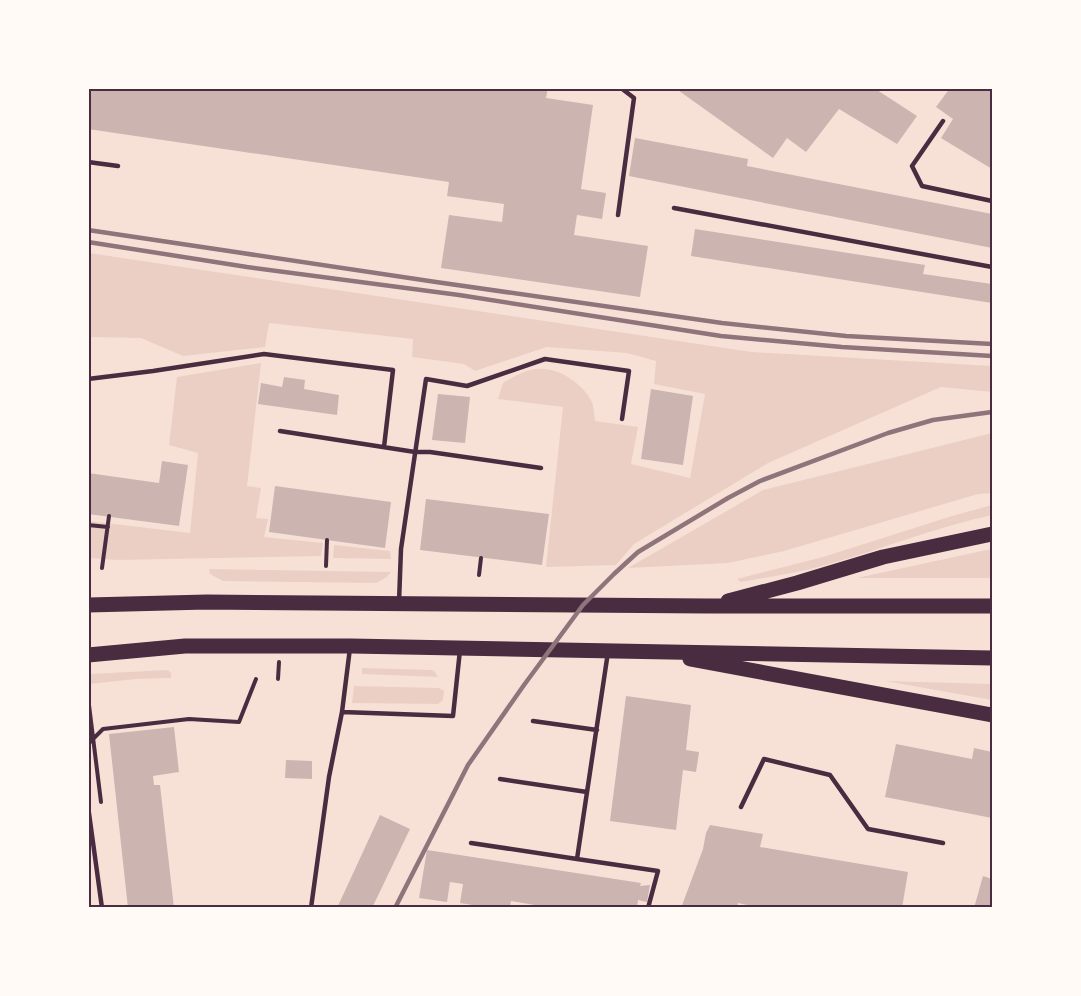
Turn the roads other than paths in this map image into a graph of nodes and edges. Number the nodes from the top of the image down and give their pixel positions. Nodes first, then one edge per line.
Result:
1 (621, 88) edge
2 (943, 121) dead end
3 (88, 162) edge
4 (118, 166) dead end
5 (993, 201) edge
6 (674, 208) dead end
7 (618, 214) dead end
8 (993, 267) edge
9 (88, 379) edge
10 (622, 420) dead end
11 (280, 431) dead end
12 (384, 447) junction
13 (415, 452) junction
14 (541, 468) dead end
15 (993, 534) edge
16 (88, 604) edge
17 (399, 604) junction
18 (708, 606) junction
19 (993, 606) edge
20 (351, 646) junction
21 (461, 647) junction
22 (609, 650) junction
23 (645, 651) junction
24 (88, 655) edge
25 (993, 658) edge
26 (342, 712) junction
27 (993, 714) edge
28 (533, 721) dead end
29 (597, 730) junction
30 (500, 779) dead end
31 (587, 792) junction
32 (88, 806) edge
33 (741, 807) dead end
34 (471, 843) dead end
35 (943, 843) dead end
36 (577, 859) junction
37 (102, 908) edge
38 (311, 908) edge
39 (453, 908) edge
40 (458, 908) edge
41 (648, 908) edge

1 - 7 lane
2 - 5 lane
3 - 4 lane
6 - 8 lane
9 - 12 lane
10 - 13 lane
11 - 12 lane
12 - 13 lane
13 - 14 lane
13 - 17 lane
15 - 18 main road
16 - 17 main road
17 - 18 main road
18 - 19 main road
20 - 21 main road
20 - 24 main road
20 - 26 lane
21 - 22 main road
21 - 26 lane
22 - 23 main road
22 - 29 lane
23 - 25 main road
23 - 27 main road
26 - 38 lane
28 - 29 lane
29 - 31 lane
30 - 31 lane
31 - 36 lane
32 - 37 lane
33 - 35 lane
34 - 36 lane
36 - 41 lane
39 - 40 lane

